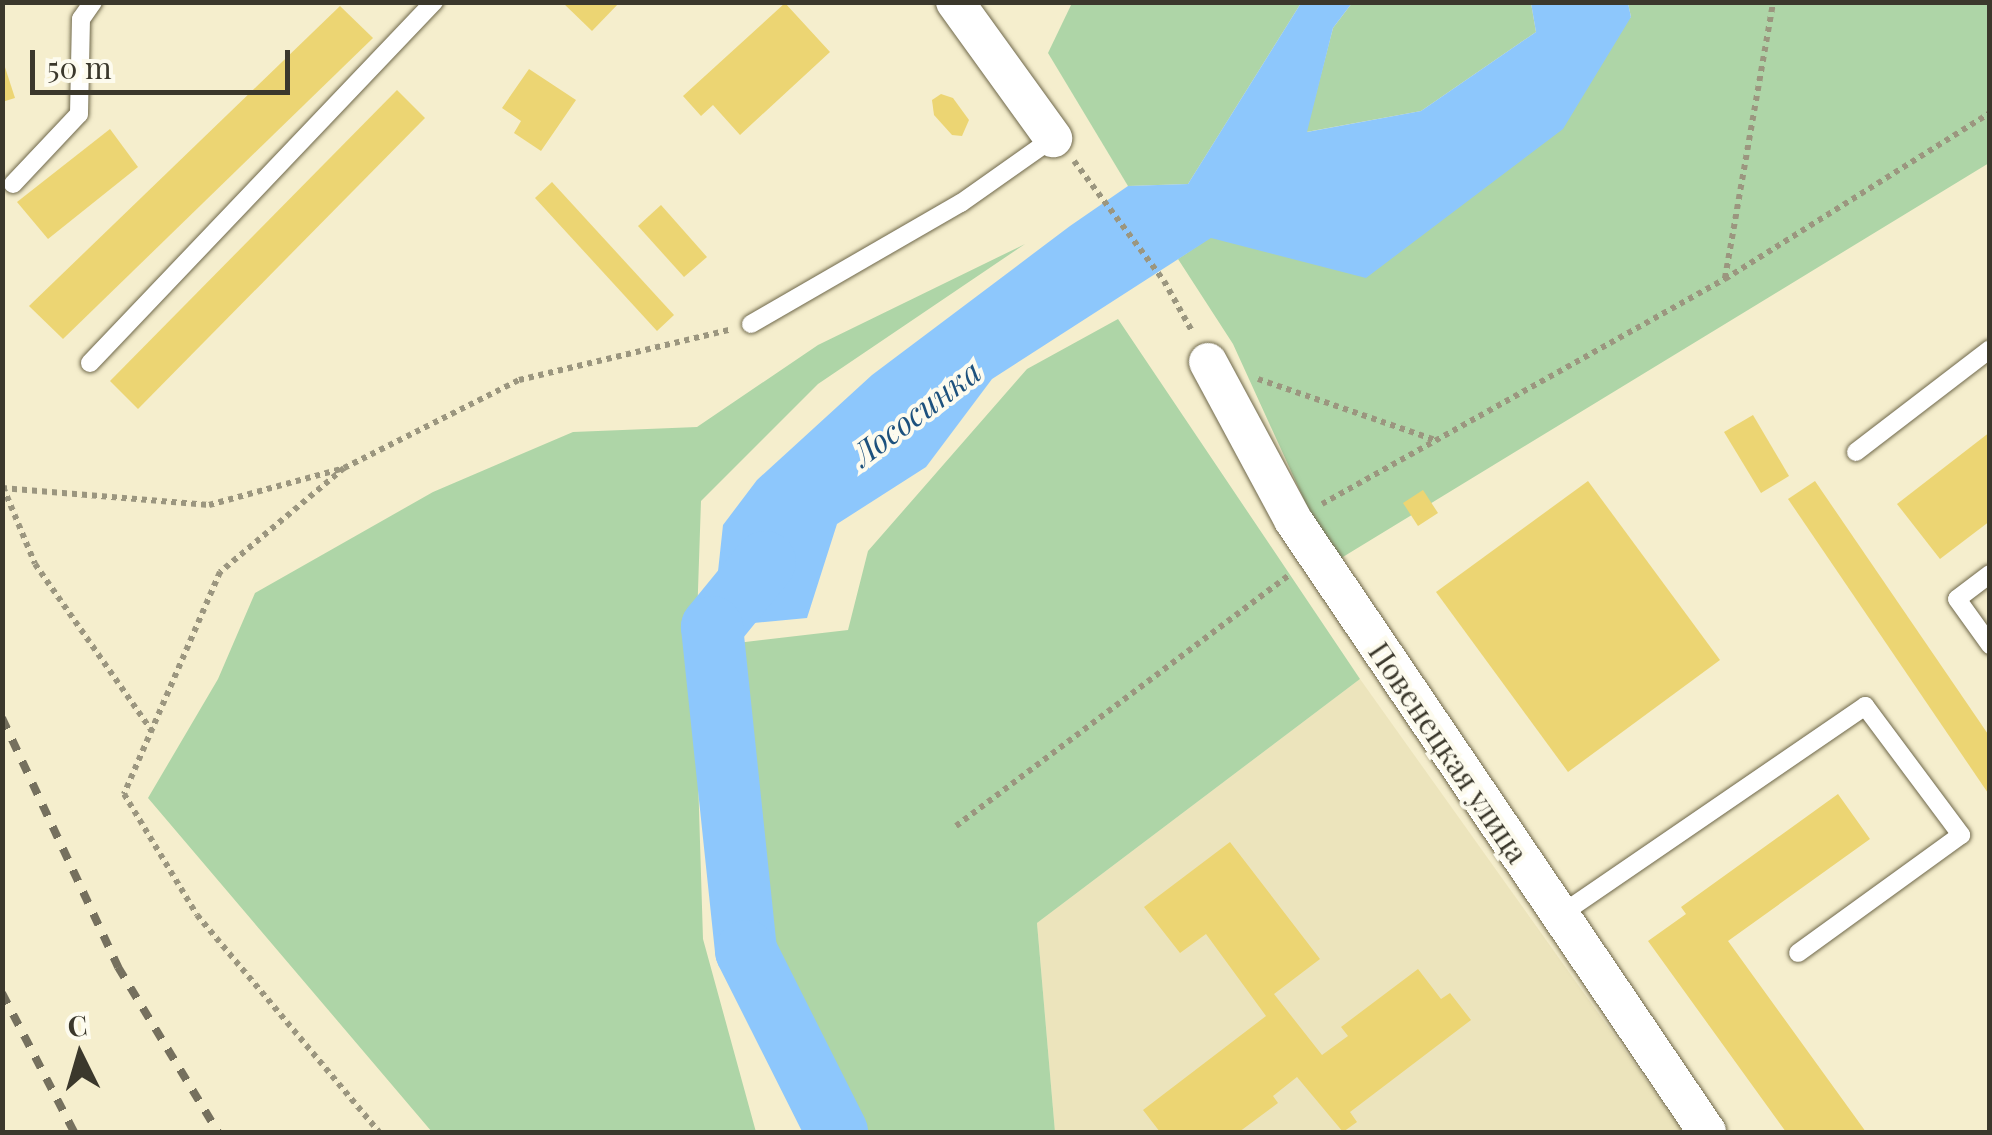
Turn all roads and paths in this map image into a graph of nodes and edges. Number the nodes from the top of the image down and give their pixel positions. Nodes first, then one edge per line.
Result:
1 (93, 2) edge
2 (434, 2) edge
3 (955, 2) edge
4 (1773, 2) edge
5 (1990, 113) edge
6 (1052, 138) joint
7 (13, 184) dead end
8 (1096, 184) dead end
9 (1725, 279) junction
10 (752, 324) joint
11 (1990, 349) edge
12 (1208, 362) junction
13 (90, 363) dead end
14 (1436, 440) junction
15 (1856, 452) dead end
16 (344, 468) junction
17 (3, 487) edge
18 (1292, 520) junction
19 (1316, 556) junction
20 (1990, 574) edge
21 (1990, 645) edge
22 (152, 730) junction
23 (956, 826) dead end
24 (1560, 915) junction
25 (1798, 953) dead end
26 (379, 1132) edge
27 (1707, 1132) edge

1 - 7 lane
2 - 13 lane
3 - 6 street
4 - 9 path
5 - 9 path
6 - 10 lane
8 - 12 path
9 - 14 path
10 - 16 path
11 - 15 lane
12 - 14 path
12 - 18 street, Повенецкая улица
14 - 18 path
16 - 17 path
16 - 22 path
17 - 22 path
18 - 19 street, Повенецкая улица
19 - 23 path
19 - 24 street, Повенецкая улица
20 - 21 lane
22 - 26 path
24 - 25 lane
24 - 27 street, Повенецкая улица

